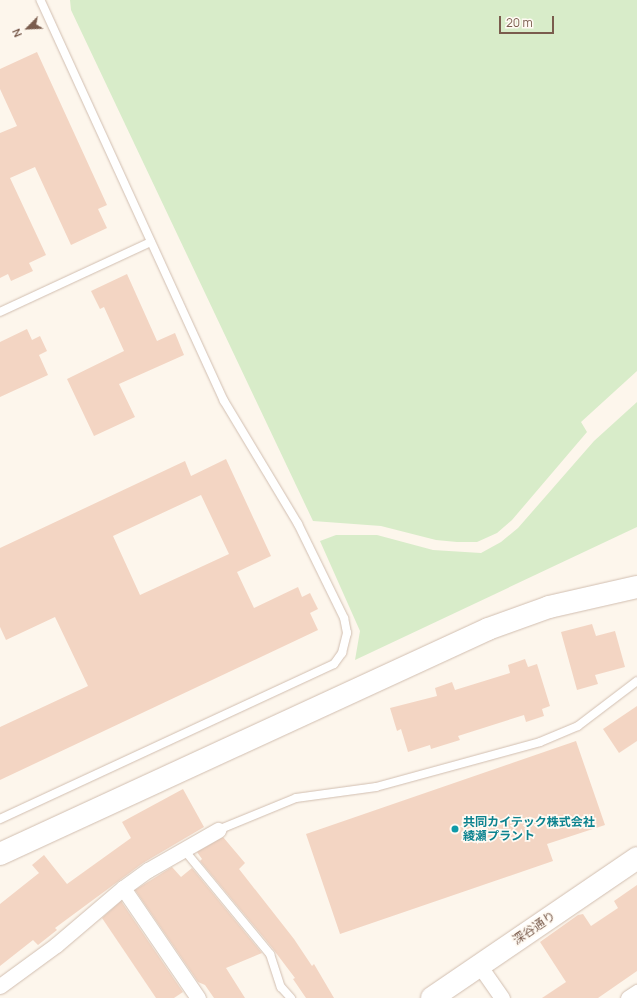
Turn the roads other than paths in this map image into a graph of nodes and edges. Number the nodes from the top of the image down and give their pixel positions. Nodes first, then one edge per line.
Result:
1 (40, 0) edge
2 (151, 242) junction
3 (0, 312) edge
4 (637, 587) edge
5 (637, 681) edge
6 (0, 819) edge
7 (218, 830) joint
8 (185, 850) junction
9 (0, 854) edge
10 (637, 858) edge
11 (123, 888) junction
12 (479, 965) junction
13 (0, 986) edge
14 (637, 992) edge
15 (198, 998) edge
16 (291, 998) edge
17 (432, 998) edge
18 (502, 998) edge
19 (628, 998) edge

1 - 2 lane
2 - 3 lane
2 - 6 lane
4 - 9 street
5 - 7 lane
7 - 8 street
8 - 11 street
8 - 16 lane
10 - 12 street, 深谷通り
11 - 13 street
11 - 15 street
12 - 17 street, 深谷通り
12 - 18 street
14 - 19 street

